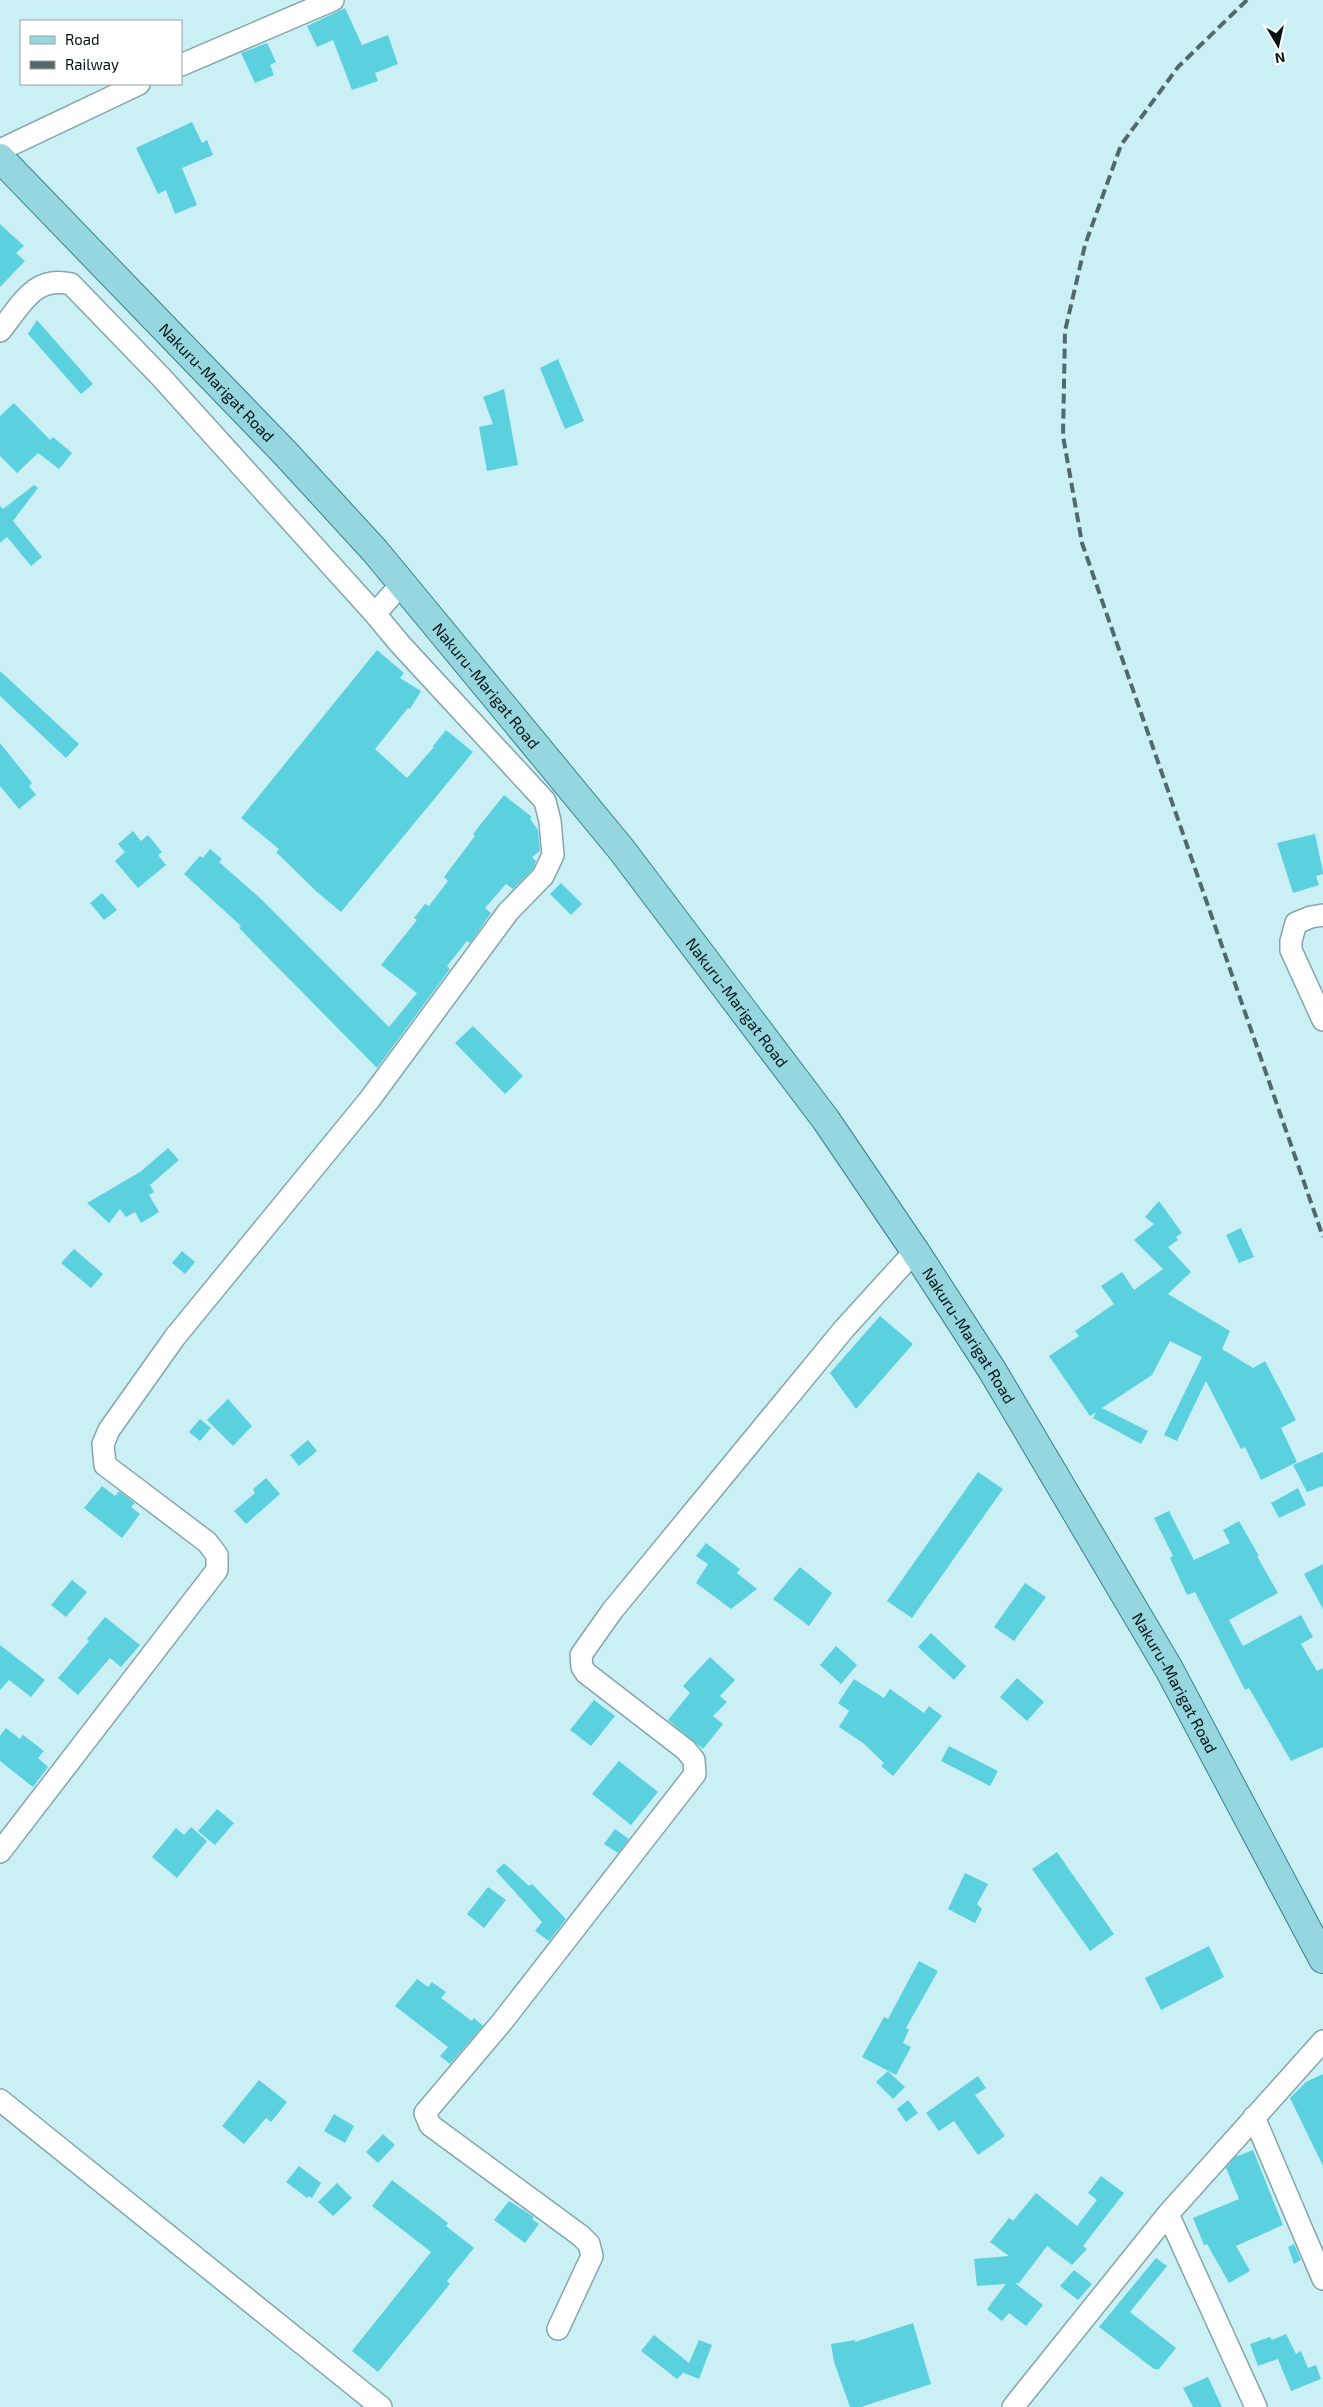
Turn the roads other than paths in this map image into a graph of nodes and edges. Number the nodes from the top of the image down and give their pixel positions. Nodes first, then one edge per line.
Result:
1 (333, 0) edge
2 (182, 65) edge
3 (137, 85) edge
4 (0, 150) edge
5 (0, 158) edge
6 (0, 331) edge
7 (402, 583) junction
8 (375, 614) junction
9 (1323, 915) edge
10 (1323, 1020) edge
11 (915, 1251) junction
12 (0, 1852) edge
13 (1323, 1959) edge
14 (1323, 2041) edge
15 (0, 2100) edge
16 (1254, 2117) junction
17 (1168, 2214) junction
18 (1323, 2279) edge
19 (558, 2329) dead end
20 (381, 2407) edge
21 (1013, 2407) edge
22 (1256, 2407) edge

1 - 2 street
3 - 4 street
5 - 7 main road, Nakuru-Marigat Road
6 - 8 street
7 - 8 street
7 - 11 main road, Nakuru-Marigat Road
8 - 12 street
9 - 10 street
11 - 13 main road, Nakuru-Marigat Road
11 - 19 street
14 - 16 street
15 - 20 street
16 - 17 street
16 - 18 street
17 - 21 street
17 - 22 street

